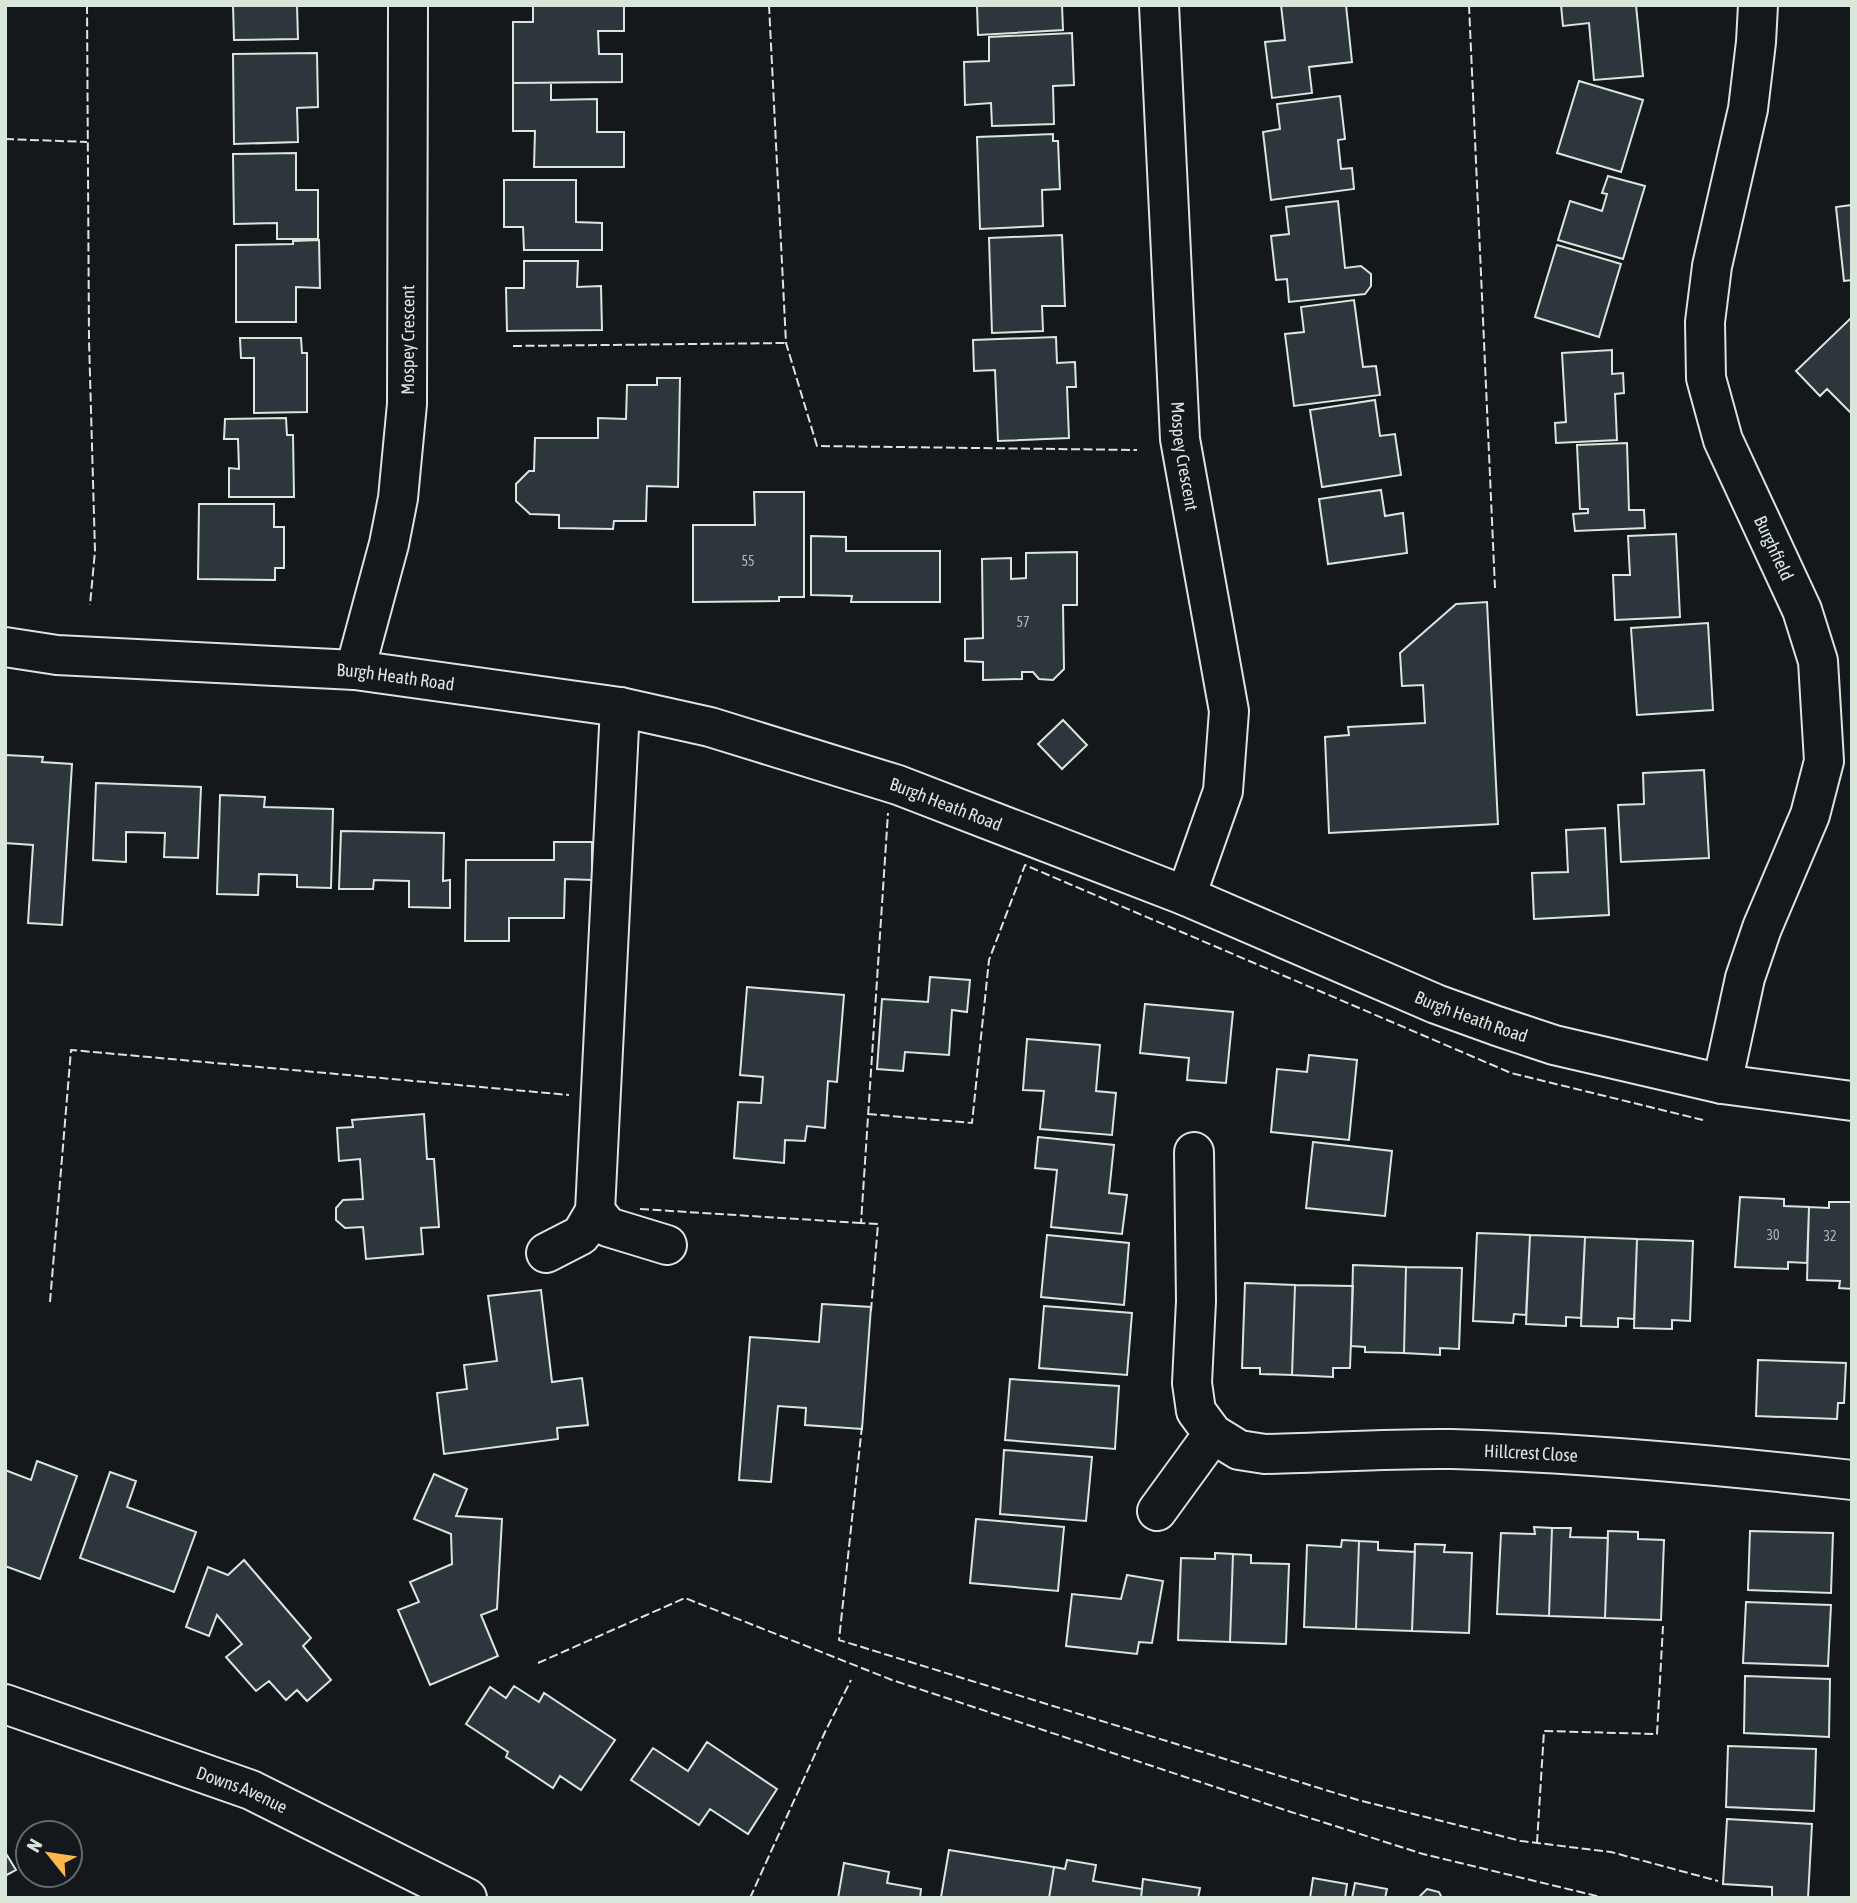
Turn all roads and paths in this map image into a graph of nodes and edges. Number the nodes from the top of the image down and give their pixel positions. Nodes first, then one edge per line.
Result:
1 (408, 5) edge
2 (1159, 5) edge
3 (1758, 5) edge
4 (5, 647) edge
5 (355, 670) junction
6 (620, 707) junction
7 (1186, 896) junction
8 (1722, 1084) junction
9 (1852, 1101) edge
10 (1194, 1152) dead end
11 (595, 1211) junction
12 (667, 1245) dead end
13 (546, 1253) dead end
14 (1213, 1434) junction
15 (1852, 1480) edge
16 (1157, 1511) dead end
17 (5, 1704) edge
18 (467, 1898) edge

1 - 5 street, Mospey Crescent
2 - 7 street, Mospey Crescent
3 - 8 street, Burghfield
4 - 5 street, Burgh Heath Road
5 - 6 street, Burgh Heath Road
6 - 7 street, Burgh Heath Road
6 - 11 street
7 - 8 street, Burgh Heath Road
8 - 9 street, Burgh Heath Road
10 - 14 street, Hillcrest Close
11 - 12 street
11 - 13 street
14 - 15 street, Hillcrest Close
14 - 16 street
17 - 18 street, Downs Avenue

